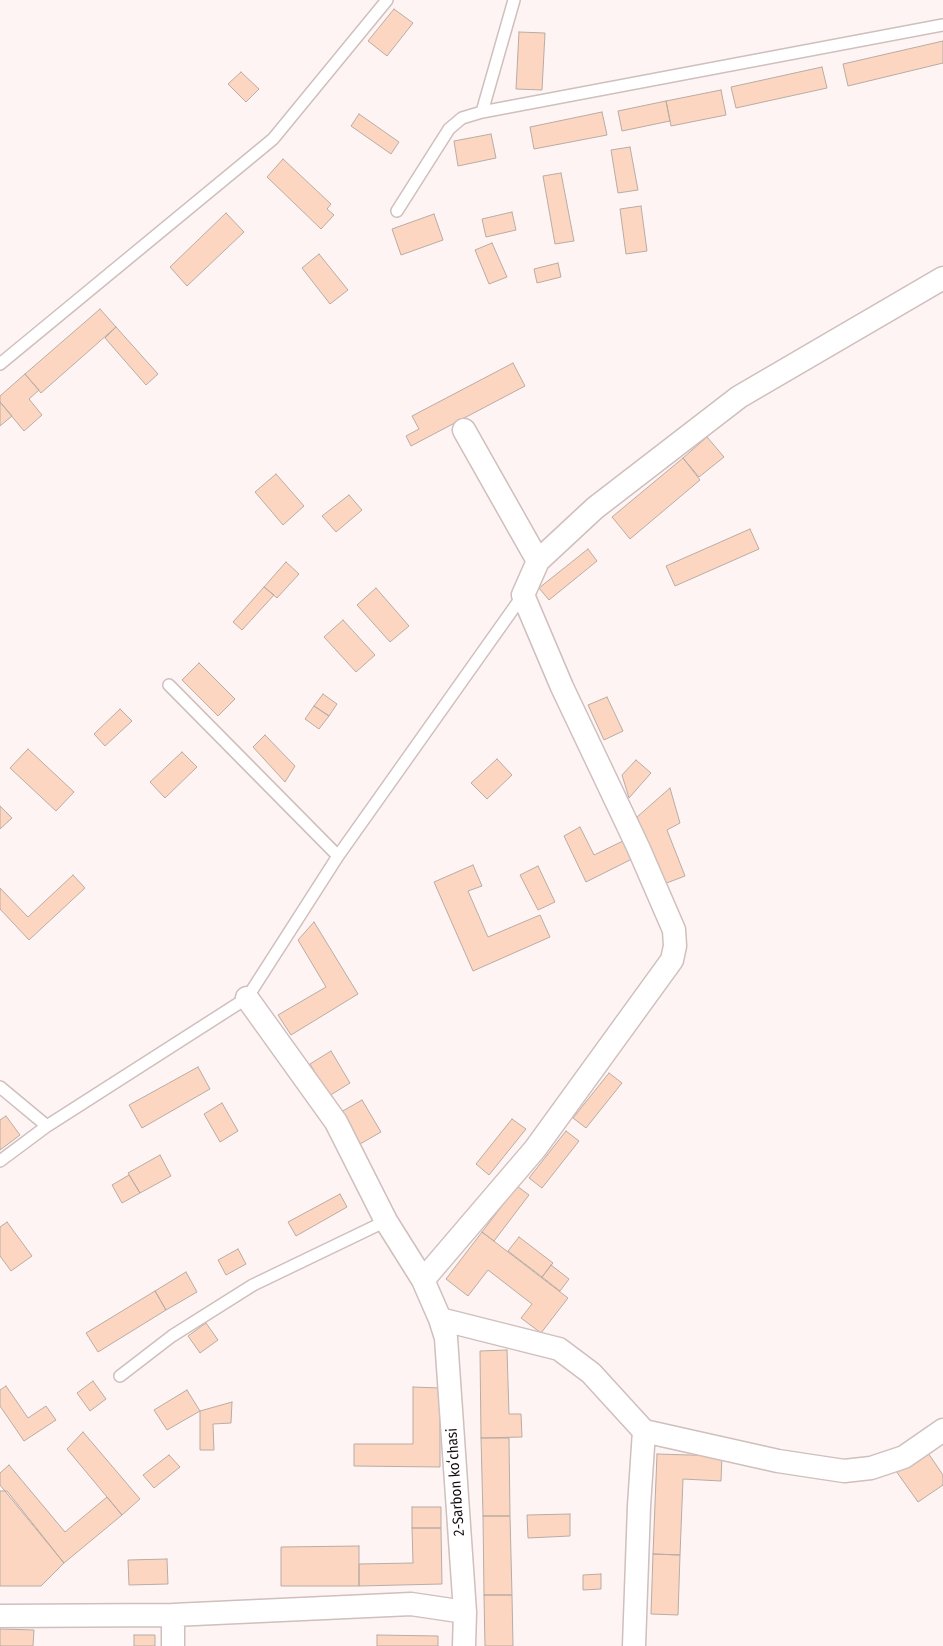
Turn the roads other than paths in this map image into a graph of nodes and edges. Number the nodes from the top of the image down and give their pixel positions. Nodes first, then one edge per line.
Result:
1 (387, 0) edge
2 (514, 0) edge
3 (943, 25) edge
4 (482, 112) junction
5 (397, 211) dead end
6 (943, 278) edge
7 (0, 364) edge
8 (464, 430) dead end
9 (538, 561) junction
10 (523, 595) junction
11 (169, 685) dead end
12 (338, 856) junction
13 (246, 998) junction
14 (0, 1088) edge
15 (47, 1126) junction
16 (0, 1161) edge
17 (386, 1221) junction
18 (423, 1280) junction
19 (440, 1319) junction
20 (120, 1376) dead end
21 (943, 1430) edge
22 (644, 1431) junction
23 (465, 1612) junction
24 (172, 1615) junction
25 (0, 1616) edge
26 (172, 1646) edge
27 (464, 1646) edge
28 (634, 1646) edge

1 - 7 lane
2 - 4 lane
3 - 4 lane
4 - 5 lane
6 - 9 street
8 - 9 street
9 - 10 street
10 - 12 lane
10 - 18 street
11 - 12 lane
12 - 13 lane
13 - 15 lane
13 - 17 street, 2-Sarbon koʻchasi
14 - 15 lane
15 - 16 lane
17 - 18 street, 2-Sarbon koʻchasi
17 - 20 lane
18 - 19 street, 2-Sarbon koʻchasi
19 - 22 street
19 - 23 street, 2-Sarbon koʻchasi
21 - 22 street
22 - 28 street
23 - 24 street
23 - 27 street, 2-Sarbon koʻchasi
24 - 25 street
24 - 26 street

